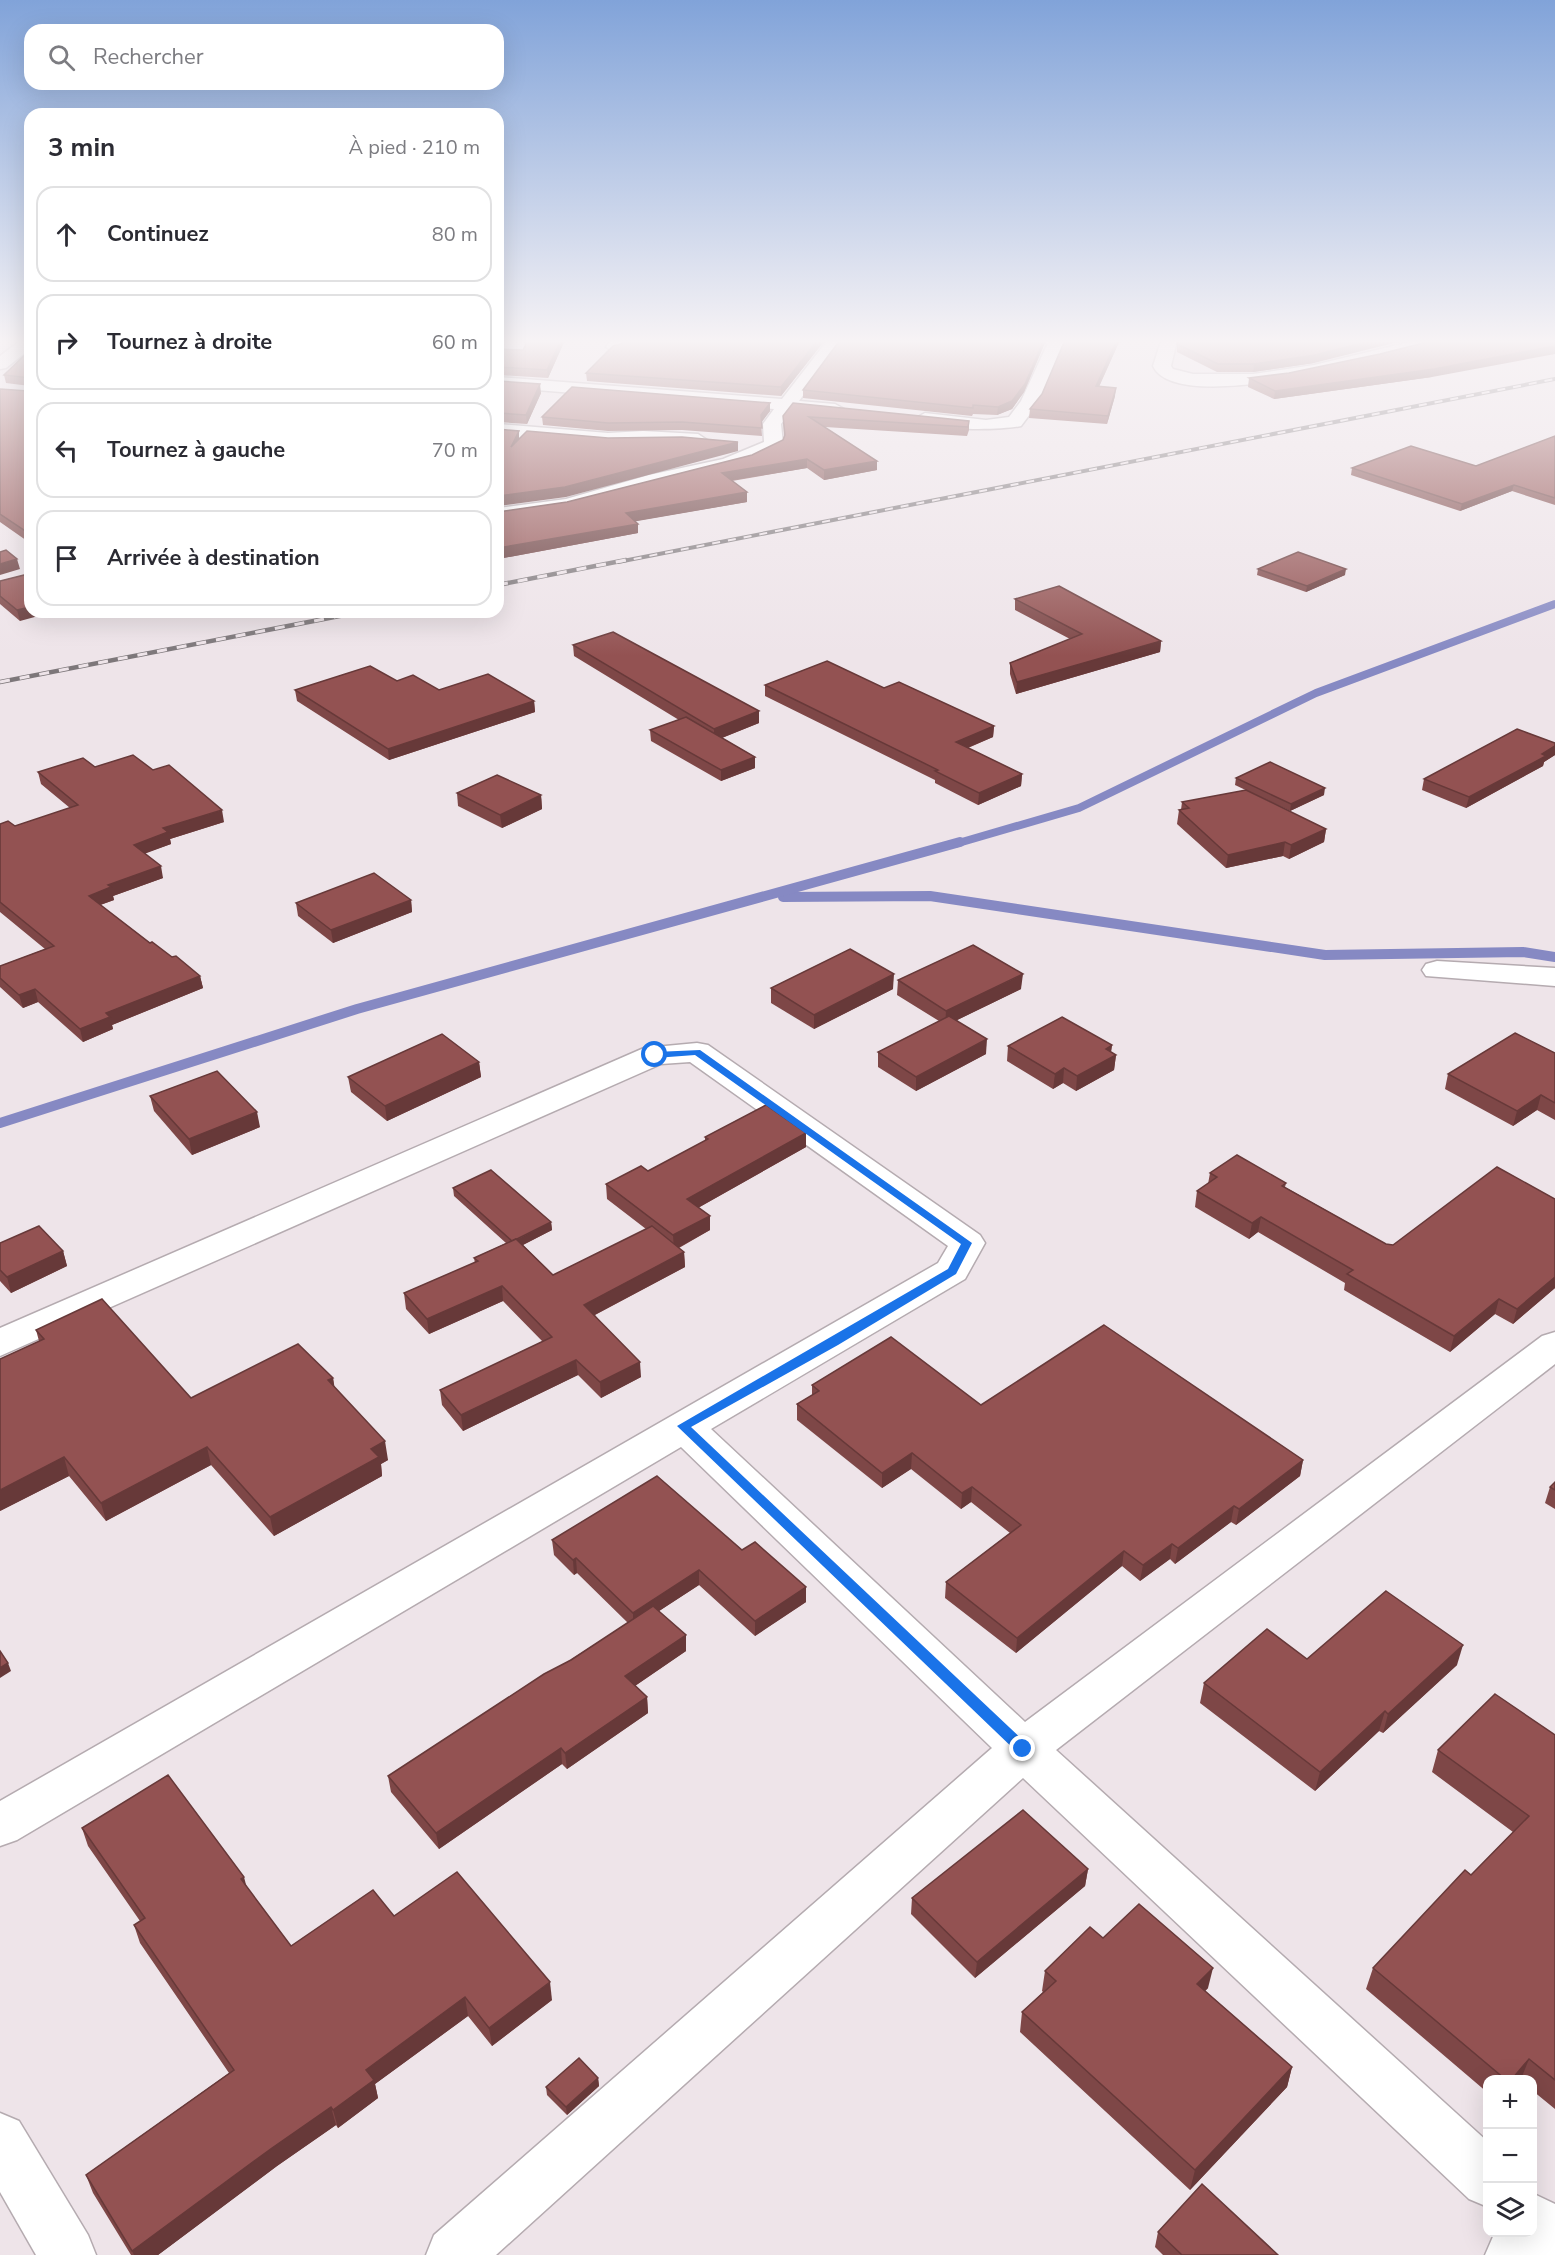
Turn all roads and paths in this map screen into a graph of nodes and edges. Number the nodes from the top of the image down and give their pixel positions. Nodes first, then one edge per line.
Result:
1 (770, 446) edge
2 (504, 513) edge
3 (1437, 970) dead end
4 (1555, 977) edge
5 (0, 1343) edge
6 (1555, 1345) edge
7 (683, 1426) junction
8 (1023, 1749) junction
9 (0, 1825) edge
10 (0, 2140) edge
11 (1483, 2175) edge
12 (68, 2255) edge
13 (454, 2255) edge

1 - 2 street
3 - 4 street
5 - 7 street
6 - 8 street
7 - 8 street
7 - 9 street
8 - 11 street
8 - 13 street
10 - 12 street

